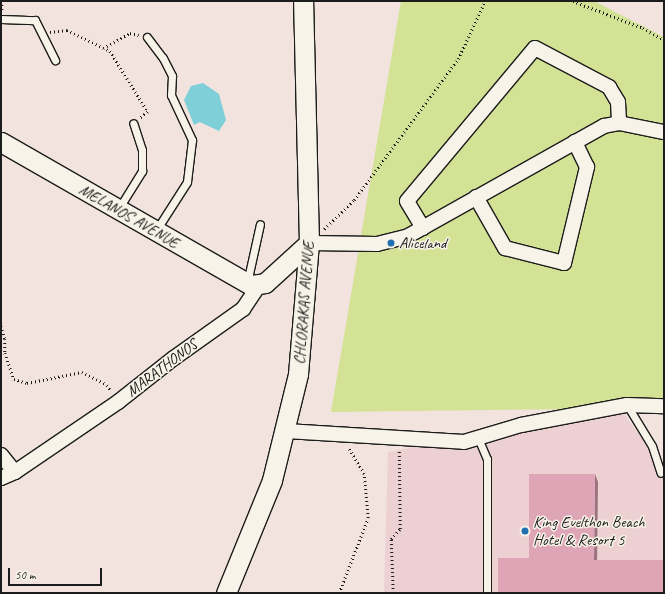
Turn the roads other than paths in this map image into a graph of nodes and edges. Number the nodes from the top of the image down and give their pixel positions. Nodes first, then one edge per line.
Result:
1 (303, 1) edge
2 (1, 19) edge
3 (147, 37) road end
4 (55, 60) dead end
5 (133, 123) road end
6 (619, 123) junction
7 (664, 132) edge
8 (1, 142) edge
9 (575, 142) junction
10 (476, 197) junction
11 (118, 210) junction
12 (260, 224) dead end
13 (423, 228) junction
14 (155, 231) junction
15 (309, 243) junction
16 (253, 284) junction
17 (627, 404) junction
18 (664, 406) edge
19 (286, 431) junction
20 (478, 438) junction
21 (1, 455) edge
22 (15, 472) junction
23 (661, 473) dead end
24 (1, 478) edge
25 (226, 593) edge
26 (487, 593) edge

1 - 15 main road, CHLORAKAS AVENUE
2 - 4 lane
3 - 14 lane
5 - 11 lane
6 - 7 street
6 - 9 street
6 - 13 street
8 - 11 main road, MELANOS AVENUE
9 - 10 street
9 - 10 street
10 - 13 street
11 - 14 main road, MELANOS AVENUE
12 - 16 lane
13 - 15 street
14 - 16 main road, MELANOS AVENUE
15 - 16 main road, MARATHONOS
15 - 19 main road, CHLORAKAS AVENUE
16 - 22 street, MARATHONOS
17 - 18 street
17 - 20 street
17 - 23 lane
19 - 20 street
19 - 25 main road, CHLORAKAS AVENUE
20 - 26 lane
21 - 22 street
22 - 24 street, MARATHONOS

